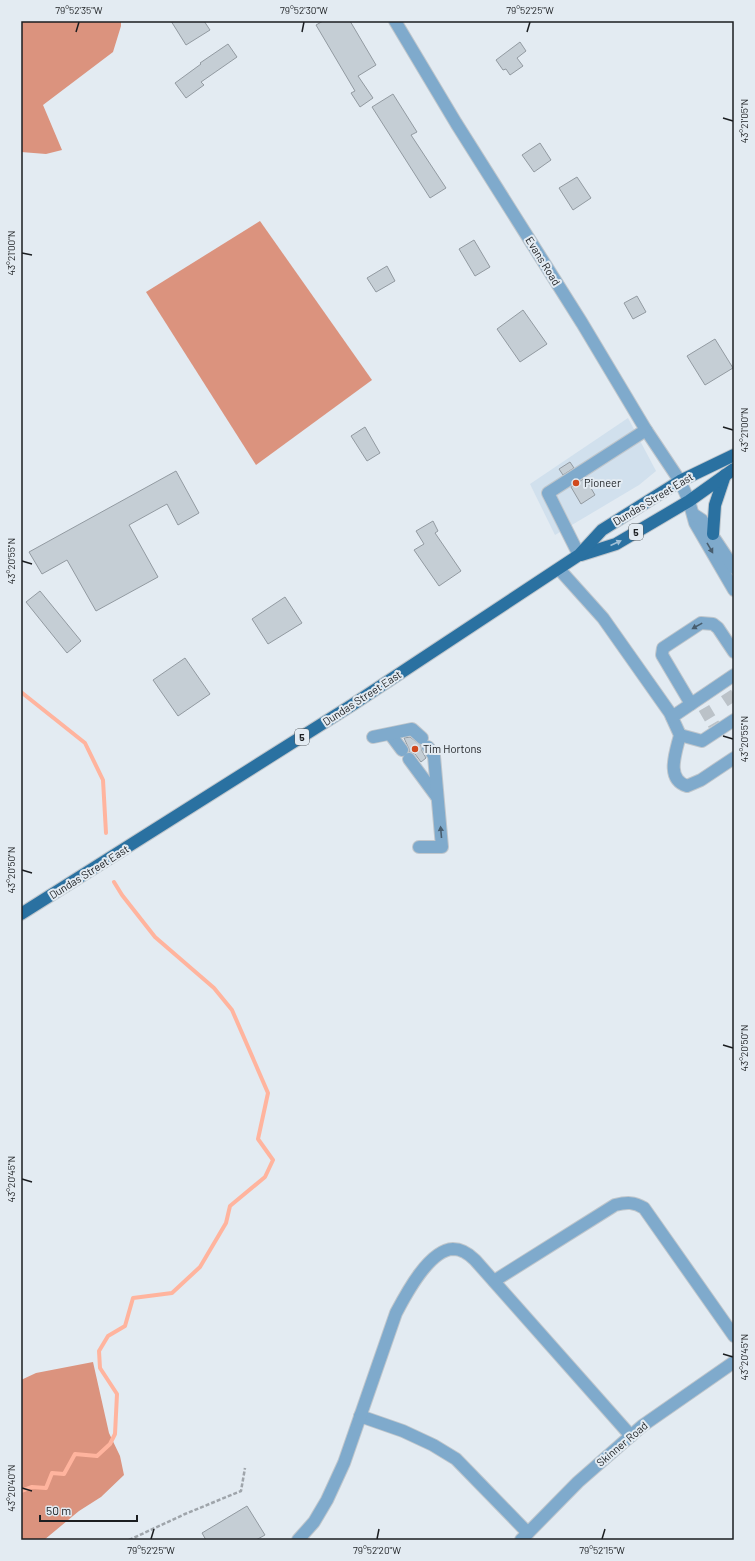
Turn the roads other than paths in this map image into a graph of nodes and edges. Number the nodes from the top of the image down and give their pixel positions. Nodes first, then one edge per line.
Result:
1 (396, 21) edge
2 (646, 430) junction
3 (734, 455) edge
4 (729, 472) edge
5 (680, 481) junction
6 (689, 501) junction
7 (693, 514) junction
8 (713, 534) junction
9 (580, 555) junction
10 (734, 568) edge
11 (559, 569) junction
12 (734, 590) edge
13 (734, 652) edge
14 (734, 675) edge
15 (698, 703) junction
16 (672, 717) junction
17 (734, 720) edge
18 (390, 734) junction
19 (680, 735) junction
20 (373, 737) dead end
21 (734, 758) edge
22 (438, 798) junction
23 (419, 847) dead end
24 (21, 914) edge
25 (494, 1281) junction
26 (734, 1336) edge
27 (734, 1362) edge
28 (360, 1416) junction
29 (631, 1436) junction
30 (524, 1536) edge
31 (298, 1540) edge

1 - 2 street, Evans Road
2 - 5 street, Evans Road
2 - 9 street
3 - 5 main road, Dundas Street East
4 - 6 main road, Dundas Street East / 5
4 - 8 main road
5 - 6 street, Evans Road
5 - 9 main road, Dundas Street East
6 - 7 street
9 -> 6 main road, Dundas Street East / 5
7 - 8 street
7 -> 12 street
8 - 10 street
9 - 11 main road, Dundas Street East / 5
11 - 16 street
11 - 24 main road, Dundas Street East / 5
13 -> 15 street
14 - 15 street
15 - 16 street
16 - 19 street
17 - 19 street
18 - 20 street
18 - 22 street
18 - 22 street
19 - 21 street
23 -> 22 street
25 - 26 street
25 - 28 street
25 - 29 street
27 - 29 street, Skinner Road
28 - 30 street
28 - 31 street
29 - 30 street, Skinner Road

